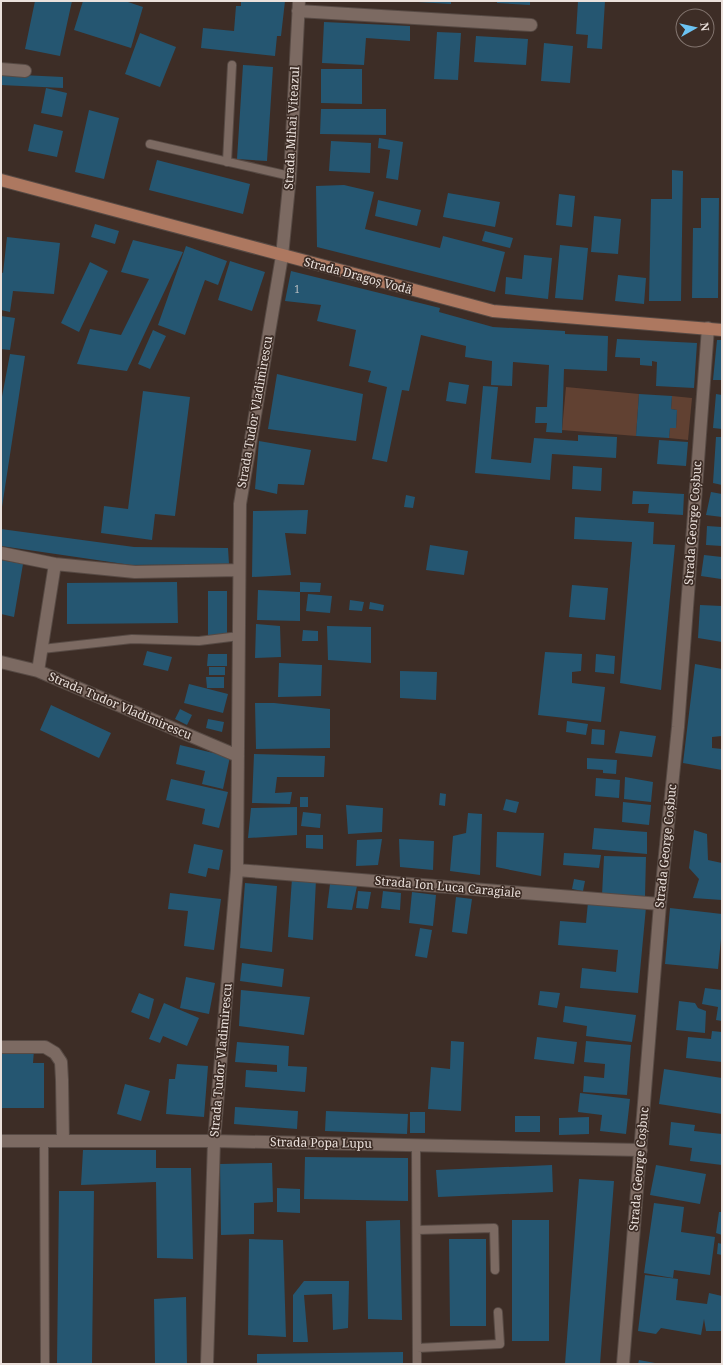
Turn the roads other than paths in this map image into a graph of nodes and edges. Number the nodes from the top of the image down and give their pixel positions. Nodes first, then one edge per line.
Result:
1 (299, 6) edge
2 (531, 24) dead end
3 (232, 65) dead end
4 (1, 69) edge
5 (25, 71) dead end
6 (150, 144) dead end
7 (227, 162) junction
8 (290, 176) junction
9 (1, 180) edge
10 (282, 256) junction
11 (708, 328) junction
12 (722, 330) edge
13 (1, 553) edge
14 (55, 564) junction
15 (239, 570) junction
16 (239, 636) junction
17 (42, 649) junction
18 (1, 662) edge
19 (38, 671) junction
20 (238, 756) junction
21 (237, 870) junction
22 (660, 904) junction
23 (1, 1047) edge
24 (1, 1141) edge
25 (44, 1141) junction
26 (62, 1141) junction
27 (214, 1141) junction
28 (416, 1145) junction
29 (641, 1150) junction
30 (417, 1230) junction
31 (495, 1270) dead end
32 (498, 1312) dead end
33 (417, 1348) junction
34 (45, 1364) edge
35 (207, 1364) edge
36 (417, 1364) edge
37 (623, 1364) edge

1 - 2 street
1 - 8 street, Strada Mihai Viteazul
3 - 7 lane
4 - 5 street
6 - 7 lane
7 - 8 lane
8 - 10 street, Strada Mihai Viteazul
9 - 10 main road, Strada Dragoș Vodă
10 - 11 main road, Strada Dragoș Vodă
10 - 15 street, Strada Tudor Vladimirescu
11 - 12 main road, Strada Dragoș Vodă
11 - 22 street, Strada George Coșbuc
13 - 14 street
14 - 15 street
14 - 17 street
15 - 16 street, Strada Tudor Vladimirescu
16 - 17 lane
16 - 20 street, Strada Tudor Vladimirescu
17 - 19 street
18 - 19 street, Strada Tudor Vladimirescu
19 - 20 street, Strada Tudor Vladimirescu
20 - 21 street, Strada Tudor Vladimirescu
21 - 22 street, Strada Ion Luca Caragiale
21 - 27 street, Strada Tudor Vladimirescu
22 - 29 street, Strada George Coșbuc
23 - 26 street
24 - 25 street, Strada Popa Lupu
25 - 26 street, Strada Popa Lupu
25 - 34 lane
26 - 27 street, Strada Popa Lupu
27 - 28 street, Strada Popa Lupu
27 - 35 street, Strada Tudor Vladimirescu
28 - 29 street, Strada Popa Lupu
28 - 30 lane
29 - 37 street, Strada George Coșbuc
30 - 31 lane
30 - 33 lane
32 - 33 lane
33 - 36 lane

